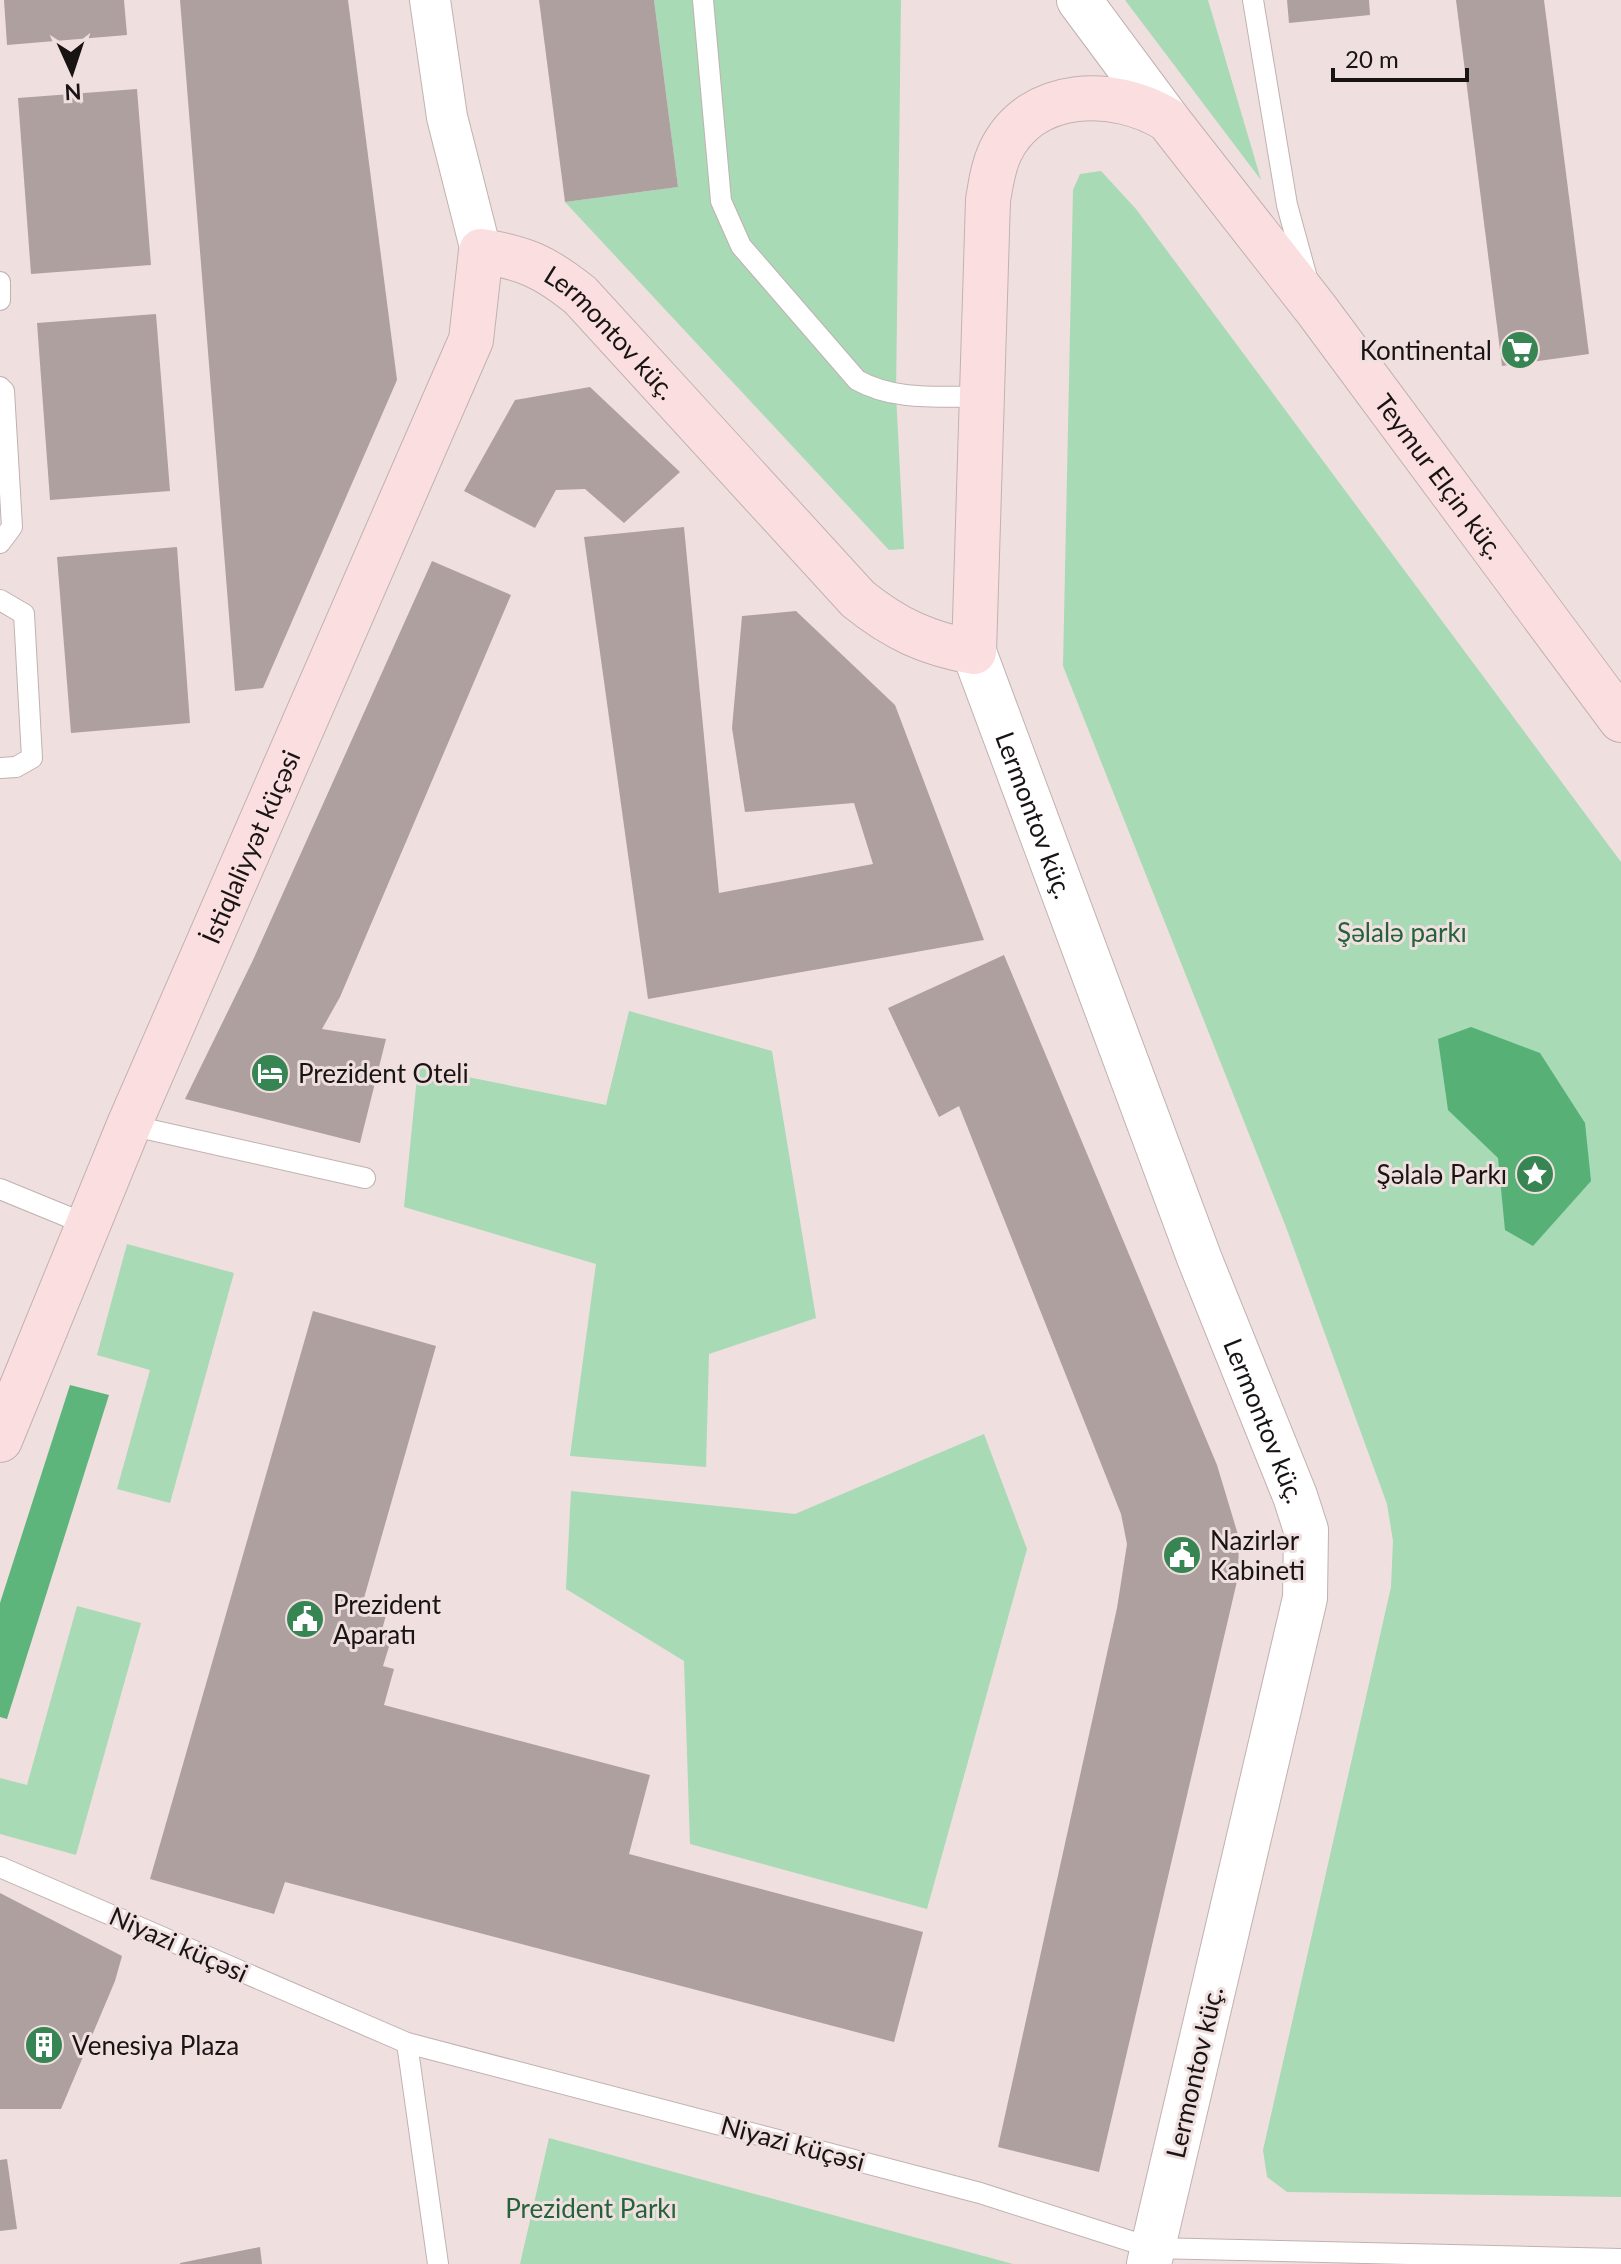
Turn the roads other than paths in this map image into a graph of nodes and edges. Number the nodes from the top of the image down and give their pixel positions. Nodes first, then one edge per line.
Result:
1 (430, 0) edge
2 (703, 0) edge
3 (1079, 0) edge
4 (1253, 0) edge
5 (1168, 120) junction
6 (481, 251) junction
7 (0, 282) edge
8 (0, 300) edge
9 (1316, 309) junction
10 (0, 387) edge
11 (980, 397) junction
12 (0, 543) edge
13 (0, 600) edge
14 (974, 652) junction
15 (1621, 720) edge
16 (0, 768) edge
17 (129, 1125) junction
18 (365, 1178) dead end
19 (0, 1189) edge
20 (88, 1225) junction
21 (0, 1440) edge
22 (0, 1867) edge
23 (407, 2043) junction
24 (1150, 2256) edge
25 (1621, 2259) edge
26 (438, 2264) edge

1 - 6 street
2 - 11 lane
3 - 5 street
4 - 9 lane
5 - 9 main road, Teymur Elçin küç.
5 - 11 main road, Lermontov küç.
6 - 14 main road, Lermontov küç.
6 - 17 main road, İstiqlaliyyət küçəsi
7 - 8 lane
9 - 15 main road, Teymur Elçin küç.
10 - 12 lane
11 - 14 main road, Lermontov küç.
13 - 16 lane
14 - 24 street, Lermontov küç.
17 - 18 lane
17 - 20 main road, İstiqlaliyyət küçəsi
19 - 20 lane
20 - 21 main road, İstiqlaliyyət küçəsi
22 - 23 lane, Niyazi küçəsi
23 - 24 lane, Niyazi küçəsi
23 - 26 lane
24 - 25 lane, Niyazi küçəsi

